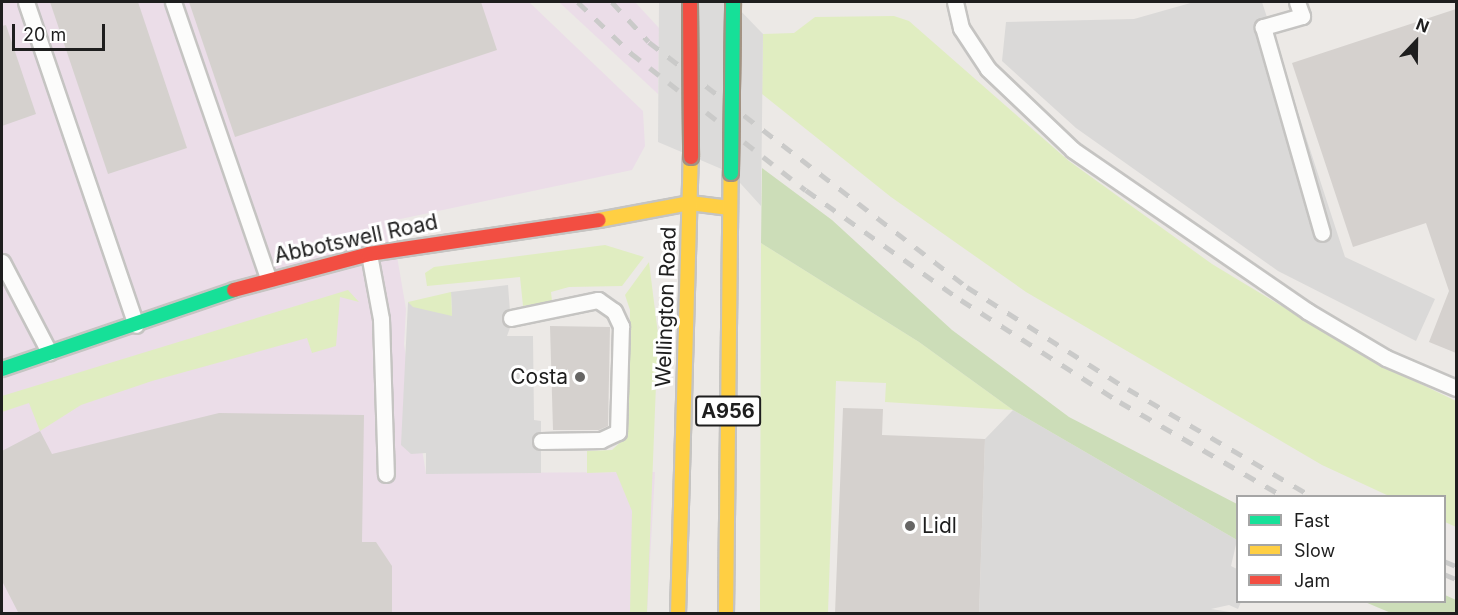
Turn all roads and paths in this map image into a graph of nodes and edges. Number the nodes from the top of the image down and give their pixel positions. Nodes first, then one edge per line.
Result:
1 (26, 2) edge
2 (173, 2) edge
3 (690, 2) edge
4 (733, 2) edge
5 (955, 2) edge
6 (1297, 2) edge
7 (690, 203) junction
8 (730, 208) junction
9 (1322, 233) dead end
10 (369, 254) junction
11 (2, 262) edge
12 (268, 278) junction
13 (511, 318) dead end
14 (136, 325) junction
15 (2, 347) edge
16 (49, 352) junction
17 (7, 367) edge
18 (1456, 388) edge
19 (541, 441) dead end
20 (386, 474) dead end
21 (678, 614) edge
22 (726, 614) edge

1 - 14 lane
2 - 12 lane
3 - 7 main road, Wellington Road / A956, bridge
4 - 8 main road, A956, bridge
5 - 18 lane
6 - 9 lane
7 - 8 main road, Abbotswell Road
7 - 10 main road, Abbotswell Road
7 - 21 main road, Wellington Road / A956
8 - 22 main road, A956
10 - 12 main road, Abbotswell Road
10 - 20 lane
11 - 16 lane
12 - 14 main road, Abbotswell Road
13 - 19 lane
14 - 16 main road, Abbotswell Road
15 - 17 lane
16 - 17 main road, Abbotswell Road

